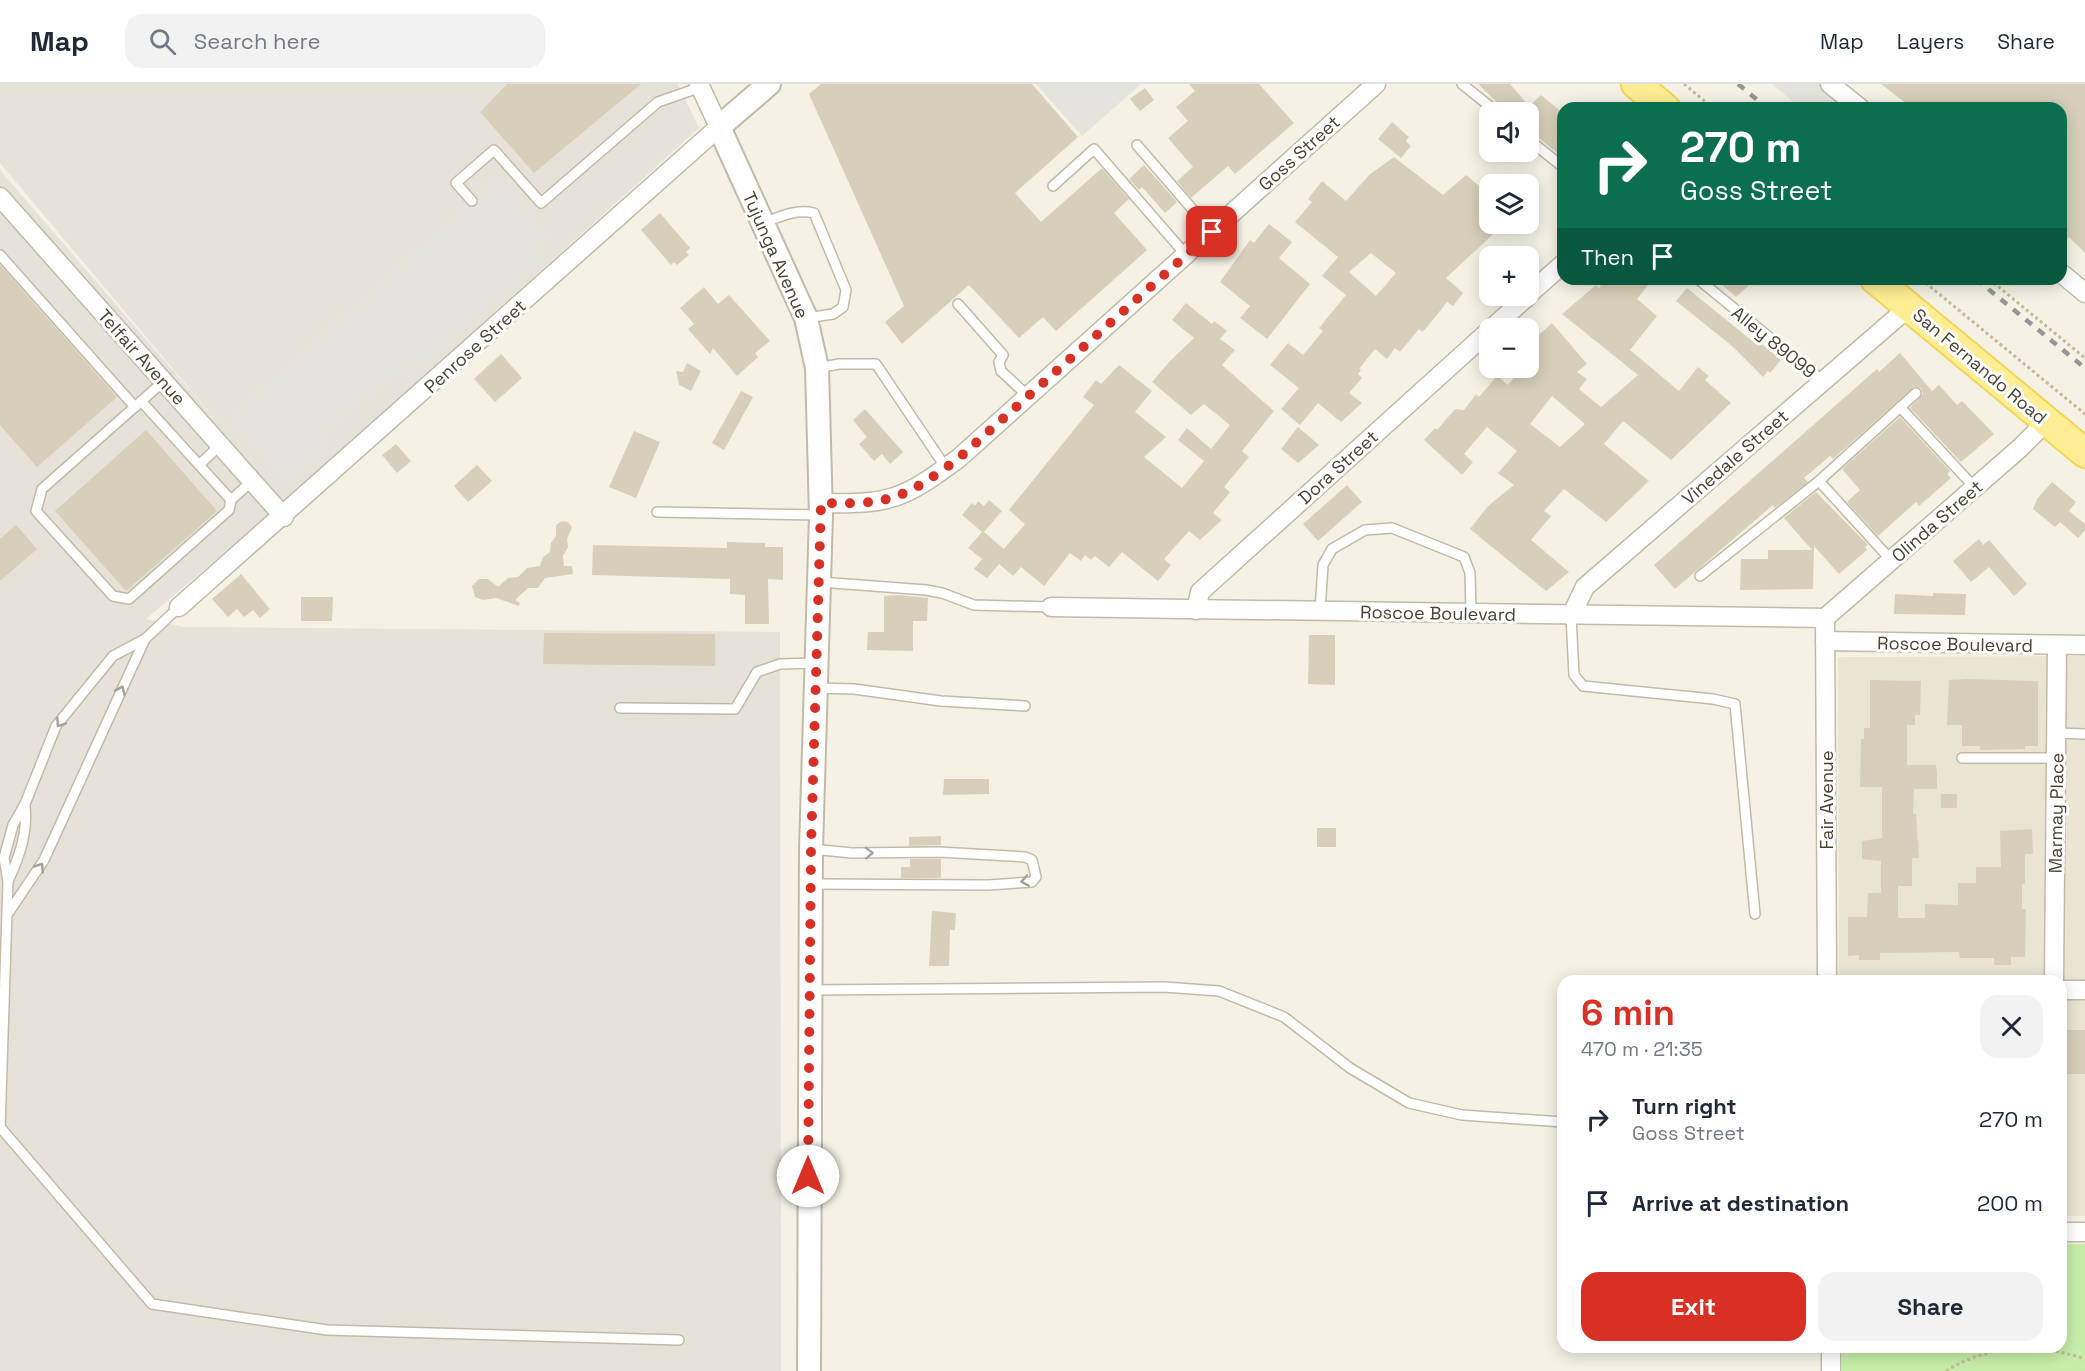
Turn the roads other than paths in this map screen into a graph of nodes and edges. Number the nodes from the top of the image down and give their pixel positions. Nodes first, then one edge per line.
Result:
1 (770, 84) edge
2 (1376, 84) edge
3 (1462, 84) edge
4 (1636, 84) edge
5 (1830, 84) edge
6 (700, 85) edge
7 (1484, 102) edge
8 (1658, 102) edge
9 (1852, 102) edge
10 (719, 127) junction
11 (1137, 145) dead end
12 (1539, 148) edge
13 (1557, 162) edge
14 (1053, 186) dead end
15 (0, 197) edge
16 (471, 201) dead end
17 (763, 223) junction
18 (1212, 232) junction
19 (0, 255) edge
20 (1186, 255) junction
21 (1557, 269) edge
22 (2067, 278) edge
23 (1539, 285) edge
24 (1705, 285) edge
25 (1882, 285) edge
26 (2085, 293) edge
27 (958, 304) dead end
28 (1516, 306) edge
29 (1909, 307) junction
30 (806, 318) junction
31 (1503, 318) edge
32 (1479, 340) edge
33 (817, 368) junction
34 (164, 381) junction
35 (1823, 381) junction
36 (1916, 393) dead end
37 (1028, 396) junction
38 (138, 404) junction
39 (1900, 407) junction
40 (2047, 421) junction
41 (220, 445) junction
42 (2085, 453) edge
43 (200, 465) junction
44 (946, 468) junction
45 (252, 481) junction
46 (1819, 481) junction
47 (1975, 488) junction
48 (231, 500) junction
49 (821, 509) junction
50 (657, 512) dead end
51 (284, 517) junction
52 (1892, 561) junction
53 (1700, 576) dead end
54 (818, 582) junction
55 (179, 607) joint
56 (1051, 608) joint
57 (1196, 610) junction
58 (1320, 610) junction
59 (1471, 613) junction
60 (1571, 615) junction
61 (1825, 618) junction
62 (145, 639) junction
63 (1825, 641) junction
64 (2057, 645) junction
65 (2085, 645) edge
66 (816, 663) junction
67 (815, 688) junction
68 (1025, 706) dead end
69 (620, 708) dead end
70 (2057, 733) junction
71 (2085, 734) edge
72 (1962, 758) dead end
73 (2057, 758) junction
74 (25, 804) junction
75 (811, 849) junction
76 (8, 882) junction
77 (811, 884) junction
78 (1755, 914) dead end
79 (7, 915) junction
80 (1827, 975) edge
81 (2054, 975) edge
82 (809, 990) junction
83 (2067, 990) edge
84 (2085, 990) edge
85 (1557, 1122) edge
86 (0, 1128) edge
87 (2067, 1232) edge
88 (2085, 1232) edge
89 (679, 1341) dead end
90 (1831, 1353) edge
91 (809, 1371) edge
92 (1831, 1371) edge

1 - 10 street, Penrose Street
2 - 18 street, Goss Street
3 - 7 lane
4 - 8 main road
5 - 9 street
6 - 10 street, Tujunga Avenue
6 - 16 lane
10 - 17 street, Tujunga Avenue
10 - 51 street, Penrose Street
11 - 18 lane
12 - 13 lane
14 - 20 lane
15 - 34 street, Telfair Avenue
17 - 30 street, Tujunga Avenue
17 - 30 lane
18 - 20 street, Goss Street
19 - 38 lane
20 - 37 street, Goss Street
21 - 23 street, Dora Street
22 - 26 street
24 - 35 lane, Alley 89099
25 - 29 main road, San Fernando Road
27 - 37 lane
28 - 31 street, Dora Street
29 - 35 street, Vinedale Street
29 - 40 main road, San Fernando Road
30 - 33 street, Tujunga Avenue
32 - 57 street, Dora Street
33 - 44 lane
33 - 49 street, Tujunga Avenue
34 - 38 lane
34 - 41 street, Telfair Avenue
35 - 60 street, Vinedale Street
36 - 39 lane
37 - 44 street, Goss Street
38 - 43 lane
38 - 48 lane
39 - 46 lane
39 - 47 lane
40 - 42 main road, San Fernando Road
40 - 47 street, Olinda Street
41 - 43 lane
41 - 45 street, Telfair Avenue
43 - 48 lane
44 - 49 street, Goss Street
45 - 48 lane
45 - 51 street, Telfair Avenue
46 - 52 lane
46 - 53 lane
47 - 52 street, Olinda Street
49 - 50 lane
49 - 54 street, Tujunga Avenue
51 - 55 street, Penrose Street
52 - 61 street, Olinda Street
54 - 56 lane
54 - 66 street, Tujunga Avenue
55 - 62 lane
56 - 57 street, Roscoe Boulevard
57 - 58 street, Roscoe Boulevard
58 - 59 street, Roscoe Boulevard
58 - 59 lane
59 - 60 street, Roscoe Boulevard
60 - 61 street, Roscoe Boulevard
60 - 78 lane
61 - 63 street, Fair Avenue
62 -> 74 lane
79 -> 62 lane
63 - 64 street, Roscoe Boulevard
63 - 80 street, Fair Avenue
64 - 65 street, Roscoe Boulevard
64 - 70 street, Marmay Place
66 - 67 street, Tujunga Avenue
66 - 69 lane
67 - 68 lane
67 - 75 street, Tujunga Avenue
70 - 71 lane
70 - 73 street, Marmay Place
72 - 73 lane
73 - 81 street, Marmay Place
74 - 76 lane
74 - 76 lane
75 - 77 street, Tujunga Avenue
75 -> 77 lane
76 - 79 lane
77 - 82 street, Tujunga Avenue
79 - 86 lane
82 - 85 lane
82 - 91 street, Tujunga Avenue
83 - 84 street
86 - 89 lane
87 - 88 street
90 - 92 street

